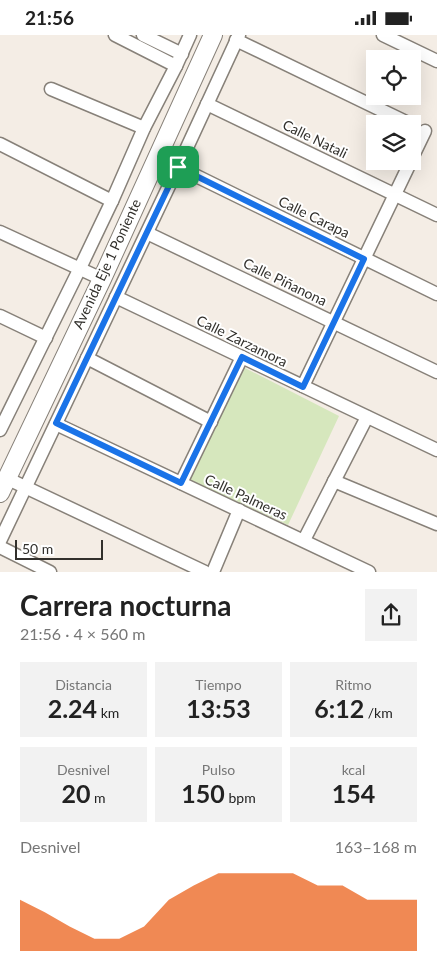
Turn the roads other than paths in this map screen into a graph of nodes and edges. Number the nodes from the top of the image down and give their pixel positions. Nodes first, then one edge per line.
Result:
1 (115, 35) edge
2 (143, 35) edge
3 (190, 35) edge
4 (213, 35) edge
5 (383, 35) edge
6 (238, 38) edge
7 (179, 60) junction
8 (437, 61) edge
9 (51, 89) dead end
10 (207, 104) junction
11 (393, 115) edge
12 (144, 128) junction
13 (421, 129) edge
14 (425, 131) junction
15 (437, 137) edge
16 (421, 140) edge
17 (0, 144) edge
18 (178, 167) junction
19 (407, 170) edge
20 (396, 195) junction
21 (112, 201) junction
22 (437, 215) edge
23 (0, 232) edge
24 (147, 233) junction
25 (364, 259) junction
26 (80, 269) junction
27 (102, 279) junction
28 (437, 294) edge
29 (116, 297) junction
30 (0, 316) edge
31 (334, 322) junction
32 (46, 338) junction
33 (242, 357) junction
34 (87, 358) junction
35 (437, 372) edge
36 (303, 387) junction
37 (4, 408) edge
38 (367, 417) junction
39 (56, 423) junction
40 (211, 423) junction
41 (0, 430) edge
42 (437, 450) edge
43 (334, 481) junction
44 (181, 483) junction
45 (3, 485) edge
46 (25, 486) junction
47 (239, 510) junction
48 (437, 524) edge
49 (0, 541) edge
50 (304, 541) junction
51 (0, 547) edge
52 (50, 572) edge
53 (205, 572) edge
54 (213, 572) edge
55 (369, 572) edge

1 - 7 street
2 - 7 street
3 - 7 street, Avenida Eje 1 Poniente
4 - 27 main road, Avenida Eje 1 Poniente
5 - 8 street
6 - 10 street, Avenida Eje 1 Poniente
6 - 11 street
7 - 12 street, Avenida Eje 1 Poniente
9 - 12 street
10 - 18 street, Avenida Eje 1 Poniente
10 - 20 street, Calle Natali
12 - 21 street, Avenida Eje 1 Poniente
13 - 14 street
14 - 15 street
14 - 16 street
17 - 21 street
18 - 24 street, Avenida Eje 1 Poniente
18 - 25 street, Calle Carapa
19 - 20 street
20 - 22 street, Calle Natali
20 - 25 street
21 - 26 street, Avenida Eje 1 Poniente
23 - 26 street
24 - 29 street, Avenida Eje 1 Poniente
24 - 31 street, Calle Piñanona
25 - 28 street, Calle Carapa
25 - 31 street
26 - 27 street
26 - 32 street, Avenida Eje 1 Poniente
27 - 45 main road, Avenida Eje 1 Poniente
29 - 33 street, Calle Zarzamora
29 - 34 street, Avenida Eje 1 Poniente
30 - 32 street
31 - 35 street, Calle Piñanona
31 - 36 street
32 - 37 street, Avenida Eje 1 Poniente
33 - 36 street, Calle Zarzamora
33 - 40 street
34 - 39 street, Avenida Eje 1 Poniente
34 - 40 street
36 - 38 street, Calle Zarzamora
37 - 41 street, Avenida Eje 1 Poniente
38 - 42 street, Calle Zarzamora
38 - 43 street
39 - 44 street, Calle Palmeras
39 - 46 street, Avenida Eje 1 Poniente
40 - 44 street
43 - 48 street
43 - 50 street
44 - 47 street, Calle Palmeras
45 - 46 street
46 - 49 street, Avenida Eje 1 Poniente
46 - 53 street
47 - 50 street, Calle Palmeras
47 - 54 street
50 - 55 street, Calle Palmeras
51 - 52 street

